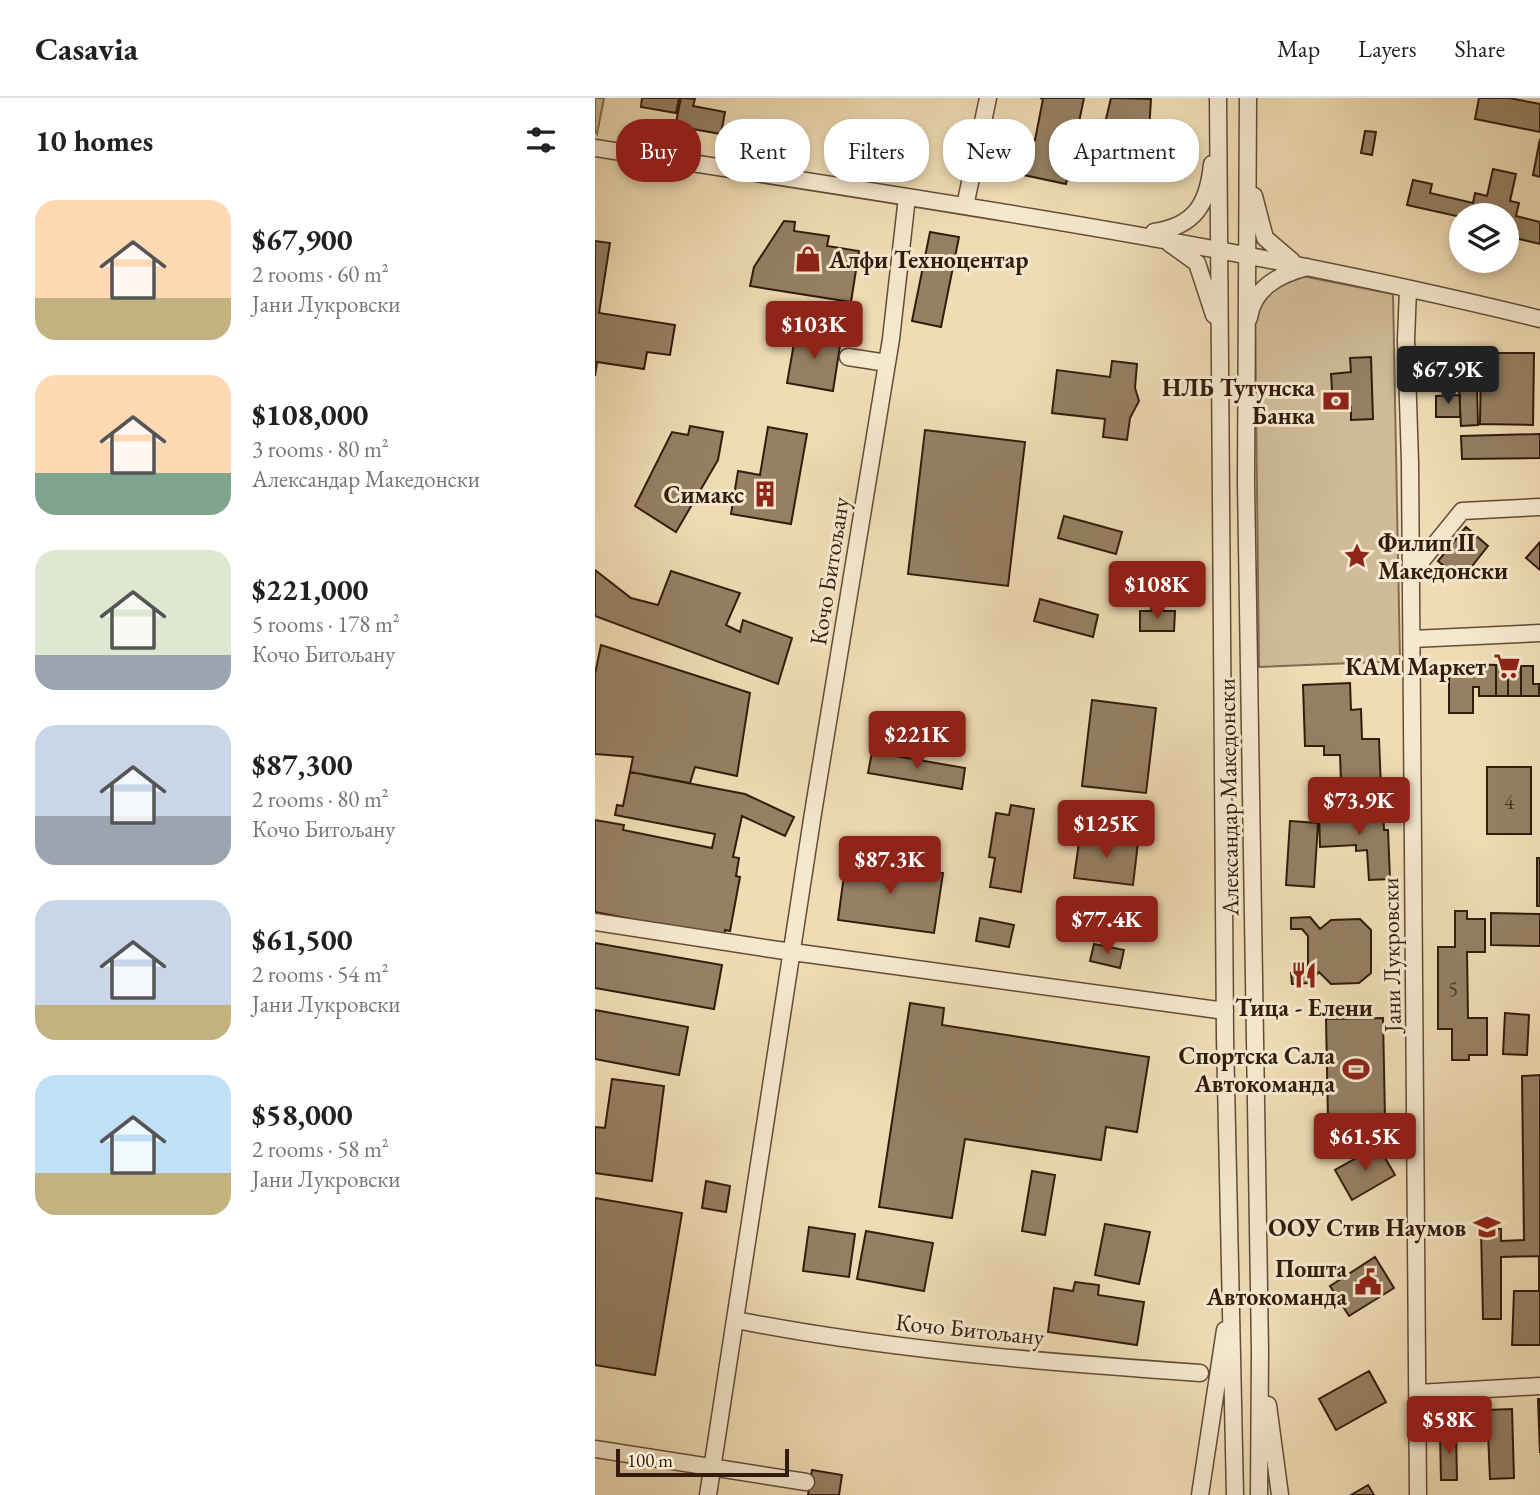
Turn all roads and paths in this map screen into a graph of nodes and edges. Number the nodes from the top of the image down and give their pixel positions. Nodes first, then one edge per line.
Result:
1 (988, 98) edge
2 (1217, 98) edge
3 (1248, 98) edge
4 (1218, 116) junction
5 (595, 148) edge
6 (1248, 166) junction
7 (907, 197) junction
8 (965, 206) junction
9 (1149, 235) junction
10 (1219, 249) junction
11 (1246, 254) junction
12 (1303, 265) junction
13 (1408, 289) junction
14 (1540, 319) edge
15 (1220, 336) junction
16 (1246, 352) junction
17 (848, 357) dead end
18 (887, 363) junction
19 (1540, 507) edge
20 (1411, 580) junction
21 (1540, 633) edge
22 (1412, 639) junction
23 (595, 922) edge
24 (793, 952) junction
25 (1225, 1012) junction
26 (1232, 1290) junction
27 (736, 1320) junction
28 (1261, 1351) junction
29 (1220, 1359) junction
30 (1200, 1373) junction
31 (1540, 1386) edge
32 (1215, 1392) junction
33 (1418, 1393) junction
34 (595, 1449) edge
35 (712, 1467) junction
36 (806, 1482) dead end
37 (708, 1495) edge
38 (1200, 1495) edge
39 (1235, 1495) edge
40 (1259, 1495) edge
41 (1280, 1495) edge
42 (1418, 1495) edge

1 - 8 street
2 - 4 street, Александар Македонски
3 - 6 street, Александар Македонски
4 - 9 street
4 - 10 street, Александар Македонски
5 - 7 street
6 - 11 street, Александар Македонски
6 - 12 street
7 - 8 street
7 - 18 street, Кочо Битољану
8 - 9 street
9 - 10 street
9 - 15 street
10 - 11 street
10 - 15 street, Александар Македонски
11 - 12 street
11 - 16 street, Александар Македонски
12 - 13 street
12 - 16 street
13 - 14 street
13 - 20 street, Јани Лукровски
15 - 25 street, Александар Македонски
16 - 28 street, Александар Македонски
17 - 18 street
18 - 24 street, Кочо Битољану
19 - 20 street
20 - 22 street, Јани Лукровски
21 - 22 street
22 - 33 street, Јани Лукровски
23 - 24 street
24 - 25 street
24 - 27 street, Кочо Битољану
25 - 26 street, Александар Македонски
26 - 29 street
26 - 39 street, Александар Македонски
27 - 30 street, Кочо Битољану
27 - 35 street, Кочо Битољану
28 - 40 street, Александар Македонски
28 - 41 street
29 - 30 street
29 - 32 street
30 - 32 street
31 - 33 street
32 - 38 street
33 - 42 street, Јани Лукровски
34 - 35 street
35 - 36 street
35 - 37 street, Кочо Битољану

